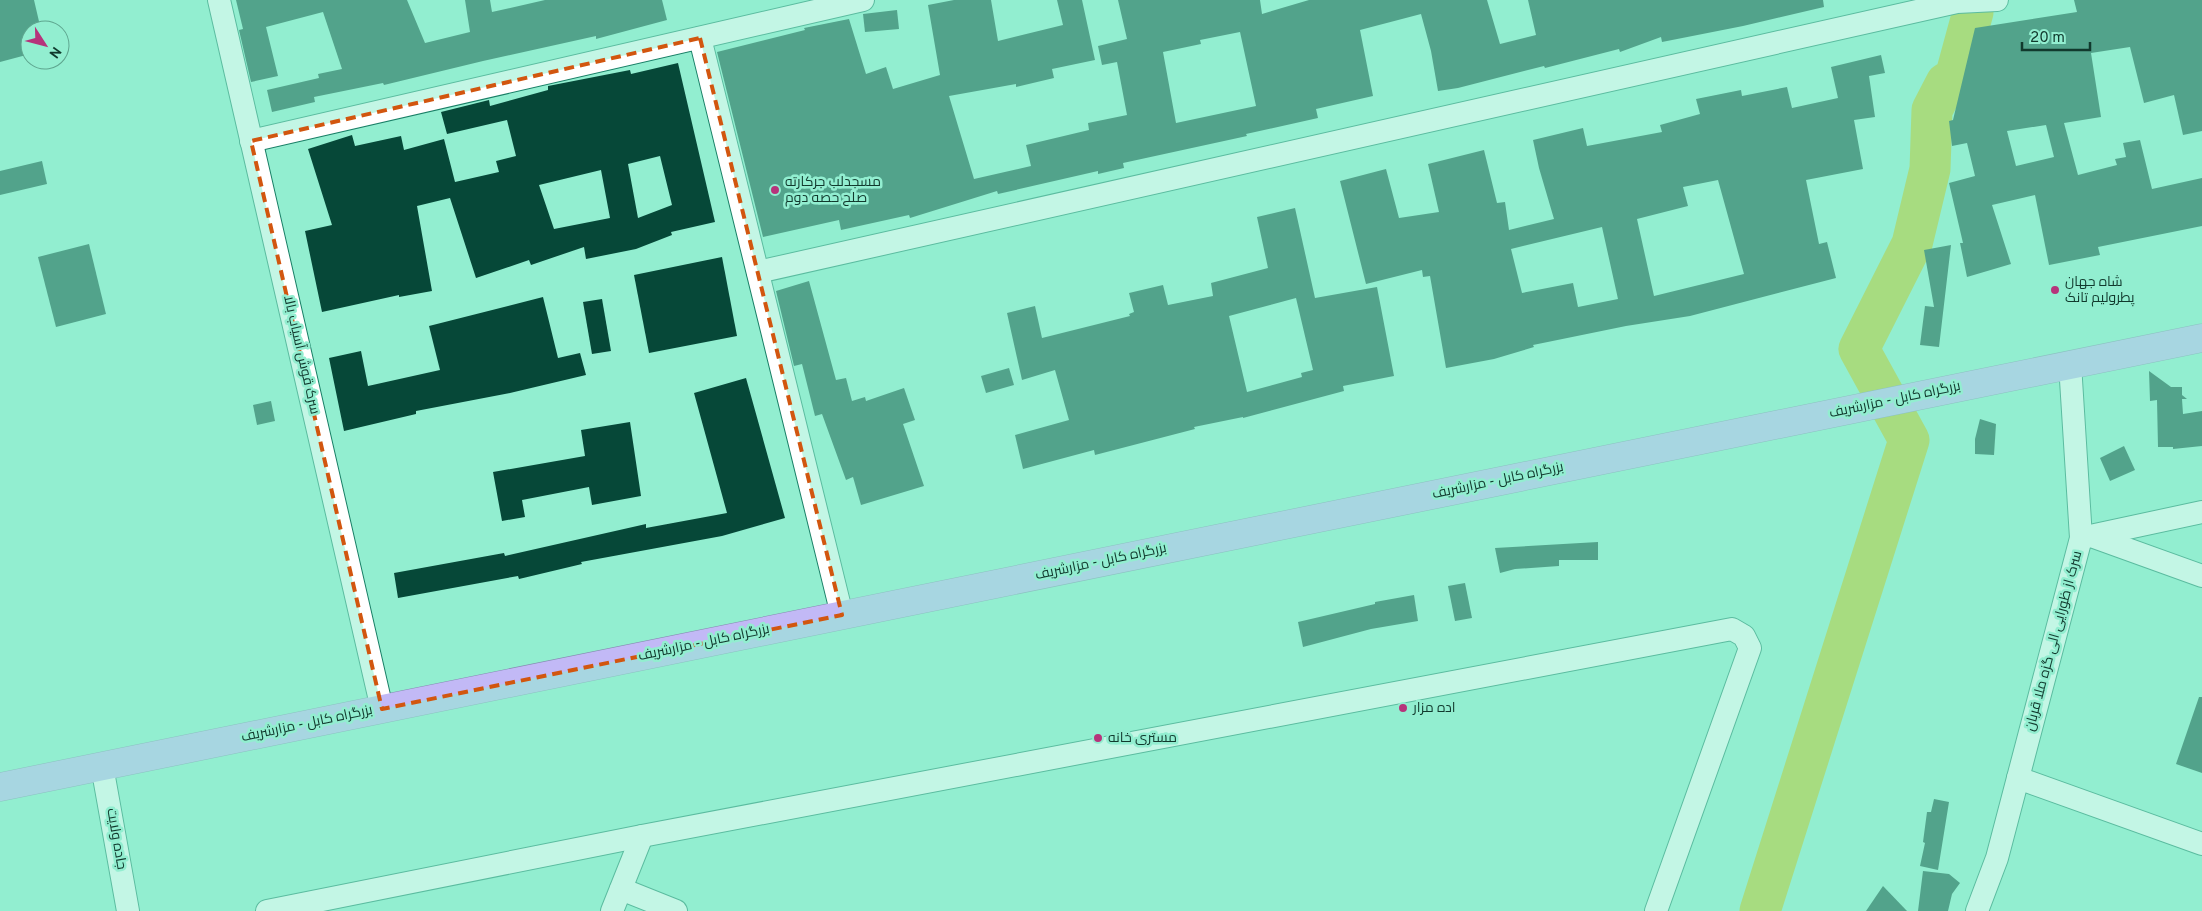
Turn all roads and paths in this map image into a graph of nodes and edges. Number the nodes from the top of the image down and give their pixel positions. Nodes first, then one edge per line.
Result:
1 (219, 0) edge
2 (863, 0) edge
3 (1997, 0) edge
4 (700, 38) junction
5 (252, 141) junction
6 (758, 272) junction
7 (2202, 338) edge
8 (2070, 364) junction
9 (2202, 512) edge
10 (2086, 537) junction
11 (2202, 576) edge
12 (842, 615) junction
13 (382, 709) junction
14 (102, 766) junction
15 (2018, 778) junction
16 (0, 787) edge
17 (642, 836) junction
18 (2202, 844) edge
19 (621, 889) junction
20 (128, 911) edge
21 (267, 911) edge
22 (612, 911) edge
23 (676, 911) edge
24 (1656, 911) edge
25 (1976, 911) edge

1 - 5 street, سرک قوش آسیاب بالا
2 - 4 street
3 - 6 street
4 - 5 street
4 - 6 street
5 - 13 street, سرک قوش آسیاب بالا
6 - 12 street
7 - 8 highway, بزرگراه کابل - مزارشریف
8 - 10 street, سرک از ظورایی الی گزه ملا قربان
8 - 12 highway, بزرگراه کابل - مزارشریف
9 - 10 street
10 - 11 street
10 - 15 street, سرک از ظورایی الی گزه ملا قربان
12 - 13 highway, بزرگراه کابل - مزارشریف
13 - 14 highway, بزرگراه کابل - مزارشریف
14 - 16 highway, بزرگراه کابل - مزارشریف
14 - 20 street, جاده ولایت
15 - 18 street
15 - 25 street, سرک از ظورایی الی گزه ملا قربان
17 - 19 street
17 - 21 street
17 - 24 street
19 - 22 street
19 - 23 street

